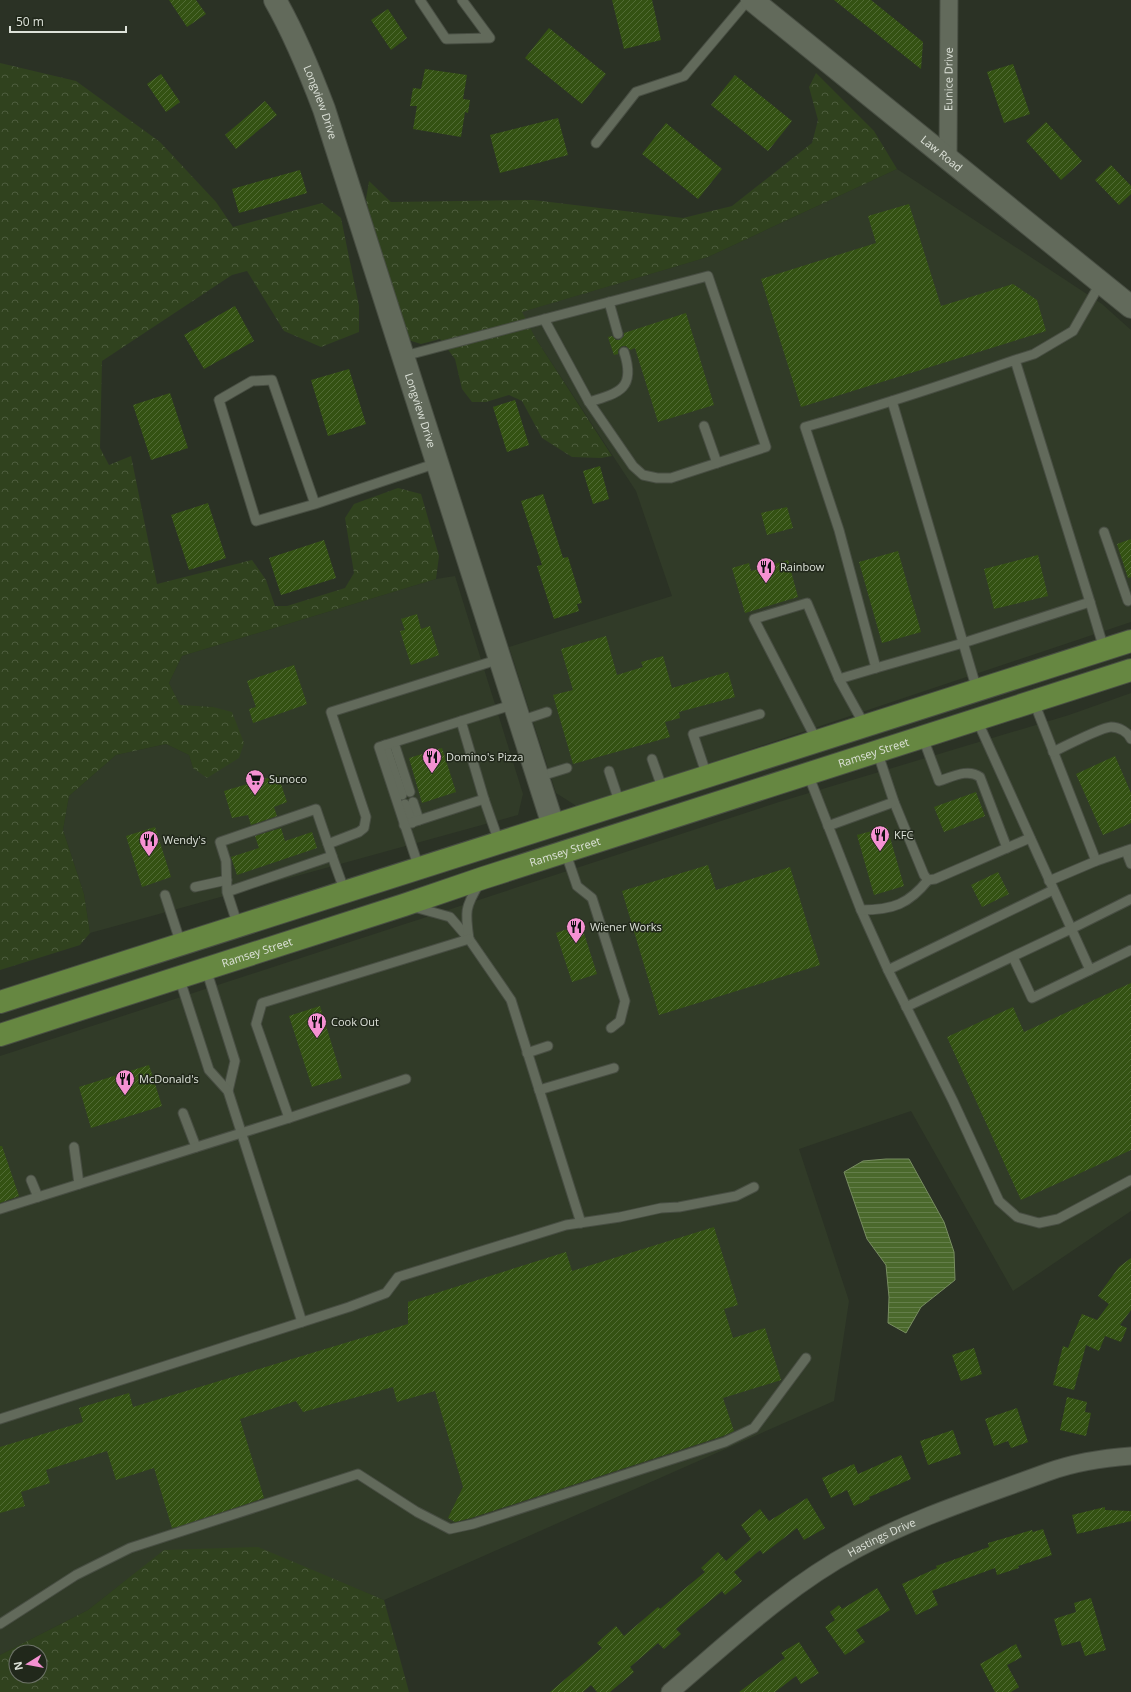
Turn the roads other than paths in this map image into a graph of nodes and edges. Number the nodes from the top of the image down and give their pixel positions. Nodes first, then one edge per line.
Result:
1 (275, 0) edge
2 (420, 0) edge
3 (462, 0) edge
4 (748, 0) edge
5 (752, 0) edge
6 (949, 0) edge
7 (596, 143) dead end
8 (948, 159) junction
9 (1101, 282) junction
10 (609, 302) junction
11 (1131, 307) edge
12 (544, 319) junction
13 (618, 334) dead end
14 (624, 352) dead end
15 (404, 356) junction
16 (1015, 360) junction
17 (892, 401) junction
18 (589, 402) junction
19 (704, 426) dead end
20 (438, 462) junction
21 (717, 463) junction
22 (315, 504) junction
23 (1104, 532) dead end
24 (1128, 601) dead end
25 (1090, 602) junction
26 (1131, 641) edge
27 (963, 643) junction
28 (1104, 649) junction
29 (501, 659) junction
30 (876, 668) junction
31 (1131, 670) edge
32 (839, 679) junction
33 (977, 690) junction
34 (1033, 701) junction
35 (517, 712) junction
36 (547, 712) dead end
37 (760, 714) dead end
38 (977, 720) junction
39 (461, 721) junction
40 (865, 726) junction
41 (923, 738) junction
42 (1131, 739) edge
43 (817, 741) junction
44 (390, 744) junction
45 (877, 751) junction
46 (1053, 752) junction
47 (652, 759) dead end
48 (567, 768) dead end
49 (609, 771) dead end
50 (808, 774) junction
51 (707, 776) junction
52 (538, 777) junction
53 (663, 790) junction
54 (406, 793) dead end
55 (484, 799) junction
56 (894, 802) junction
57 (409, 803) dead end
58 (620, 804) junction
59 (412, 823) junction
60 (553, 825) junction
61 (828, 826) junction
62 (1030, 838) junction
63 (499, 842) junction
64 (328, 844) junction
65 (1007, 848) junction
66 (1128, 850) edge
67 (565, 851) junction
68 (332, 856) junction
69 (1096, 861) junction
70 (1131, 864) edge
71 (419, 868) junction
72 (483, 878) junction
73 (227, 880) junction
74 (928, 880) junction
75 (1051, 885) junction
76 (195, 887) dead end
77 (227, 892) junction
78 (345, 892) junction
79 (165, 895) dead end
80 (1131, 899) edge
81 (404, 906) junction
82 (861, 910) junction
83 (238, 926) junction
84 (1071, 929) junction
85 (469, 939) junction
86 (181, 944) junction
87 (1131, 950) edge
88 (1013, 957) junction
89 (206, 969) junction
90 (888, 970) junction
91 (1090, 970) junction
92 (179, 977) junction
93 (0, 1002) edge
94 (906, 1007) junction
95 (611, 1028) dead end
96 (0, 1035) edge
97 (548, 1046) dead end
98 (527, 1053) junction
99 (614, 1068) dead end
100 (406, 1079) dead end
101 (539, 1090) junction
102 (228, 1091) junction
103 (183, 1113) dead end
104 (289, 1118) junction
105 (241, 1133) junction
106 (74, 1147) dead end
107 (196, 1147) junction
108 (31, 1180) dead end
109 (1131, 1180) edge
110 (79, 1184) junction
111 (754, 1187) dead end
112 (38, 1197) junction
113 (0, 1209) edge
114 (581, 1223) junction
115 (302, 1322) junction
116 (806, 1358) dead end
117 (0, 1420) edge
118 (1131, 1456) edge
119 (0, 1624) edge
120 (670, 1692) edge

1 - 15 street, Longview Drive
2 - 3 lane
4 - 7 lane
5 - 8 street, Law Road
6 - 8 street, Eunice Drive
8 - 9 street, Law Road
9 - 11 street, Law Road
9 - 16 lane
10 - 12 lane
10 - 13 lane
10 - 21 lane
12 - 15 lane
12 - 18 lane
14 - 18 lane
15 - 20 street, Longview Drive
16 - 17 lane
16 - 25 lane
17 - 27 lane
17 - 30 lane
18 - 21 lane
19 - 21 lane
20 - 22 lane
20 - 29 street, Longview Drive
22 - 22 lane
23 - 24 lane
25 - 27 lane
25 - 28 lane
26 - 28 main road
27 - 30 lane
27 - 33 lane
28 - 33 main road
29 - 35 street, Longview Drive
29 - 64 lane
30 - 32 lane
31 - 34 main road, Ramsey Street
32 - 40 lane
32 - 43 lane
33 - 40 main road
34 - 38 main road, Ramsey Street
34 - 46 lane
35 - 36 lane
35 - 39 lane
35 - 52 street, Longview Drive
37 - 51 lane
38 - 41 main road, Ramsey Street
38 - 62 lane
39 - 44 lane
39 - 55 lane
40 - 43 main road
41 - 45 main road, Ramsey Street
41 - 65 lane
42 - 46 lane
43 - 51 main road
44 - 54 lane
44 - 59 lane
45 - 50 main road, Ramsey Street
45 - 56 lane
46 - 69 lane
47 - 53 lane
48 - 52 lane
49 - 58 lane
50 - 61 lane
50 - 67 main road, Ramsey Street
51 - 53 main road
52 - 60 street, Longview Drive
53 - 58 main road
55 - 59 lane
55 - 63 lane
56 - 61 lane
56 - 74 lane
57 - 59 lane
58 - 60 main road
59 - 71 lane
60 - 63 main road
61 - 82 lane
62 - 65 lane
62 - 75 lane
63 - 71 main road
64 - 68 lane
64 - 73 lane
65 - 74 lane
66 - 69 lane
66 - 70 lane
67 - 72 main road, Ramsey Street
67 - 95 lane
68 - 77 lane
68 - 78 lane
69 - 75 lane
71 - 78 main road
72 - 81 main road, Ramsey Street
72 - 85 lane
73 - 76 lane
73 - 77 lane
74 - 82 lane
75 - 84 lane
75 - 90 lane
77 - 83 lane
78 - 83 main road
79 - 86 lane
80 - 84 lane
81 - 85 lane
81 - 89 main road, Ramsey Street
82 - 90 lane
83 - 86 main road
84 - 88 lane
84 - 91 lane
85 - 98 lane
85 - 104 lane
86 - 89 main road
86 - 92 main road
86 - 93 main road
87 - 91 lane
88 - 91 lane
88 - 94 lane
89 - 92 main road, Ramsey Street
89 - 102 lane
90 - 94 lane
92 - 96 main road, Ramsey Street
92 - 102 lane
94 - 109 lane
97 - 98 lane
98 - 101 lane
99 - 101 lane
100 - 104 lane
101 - 114 lane
102 - 105 lane
103 - 107 lane
104 - 105 lane
105 - 107 lane
105 - 115 lane
106 - 110 lane
107 - 110 lane
108 - 112 lane
110 - 112 lane
111 - 114 lane
112 - 113 lane
114 - 115 lane
115 - 117 lane
116 - 119 lane
118 - 120 street, Hastings Drive

